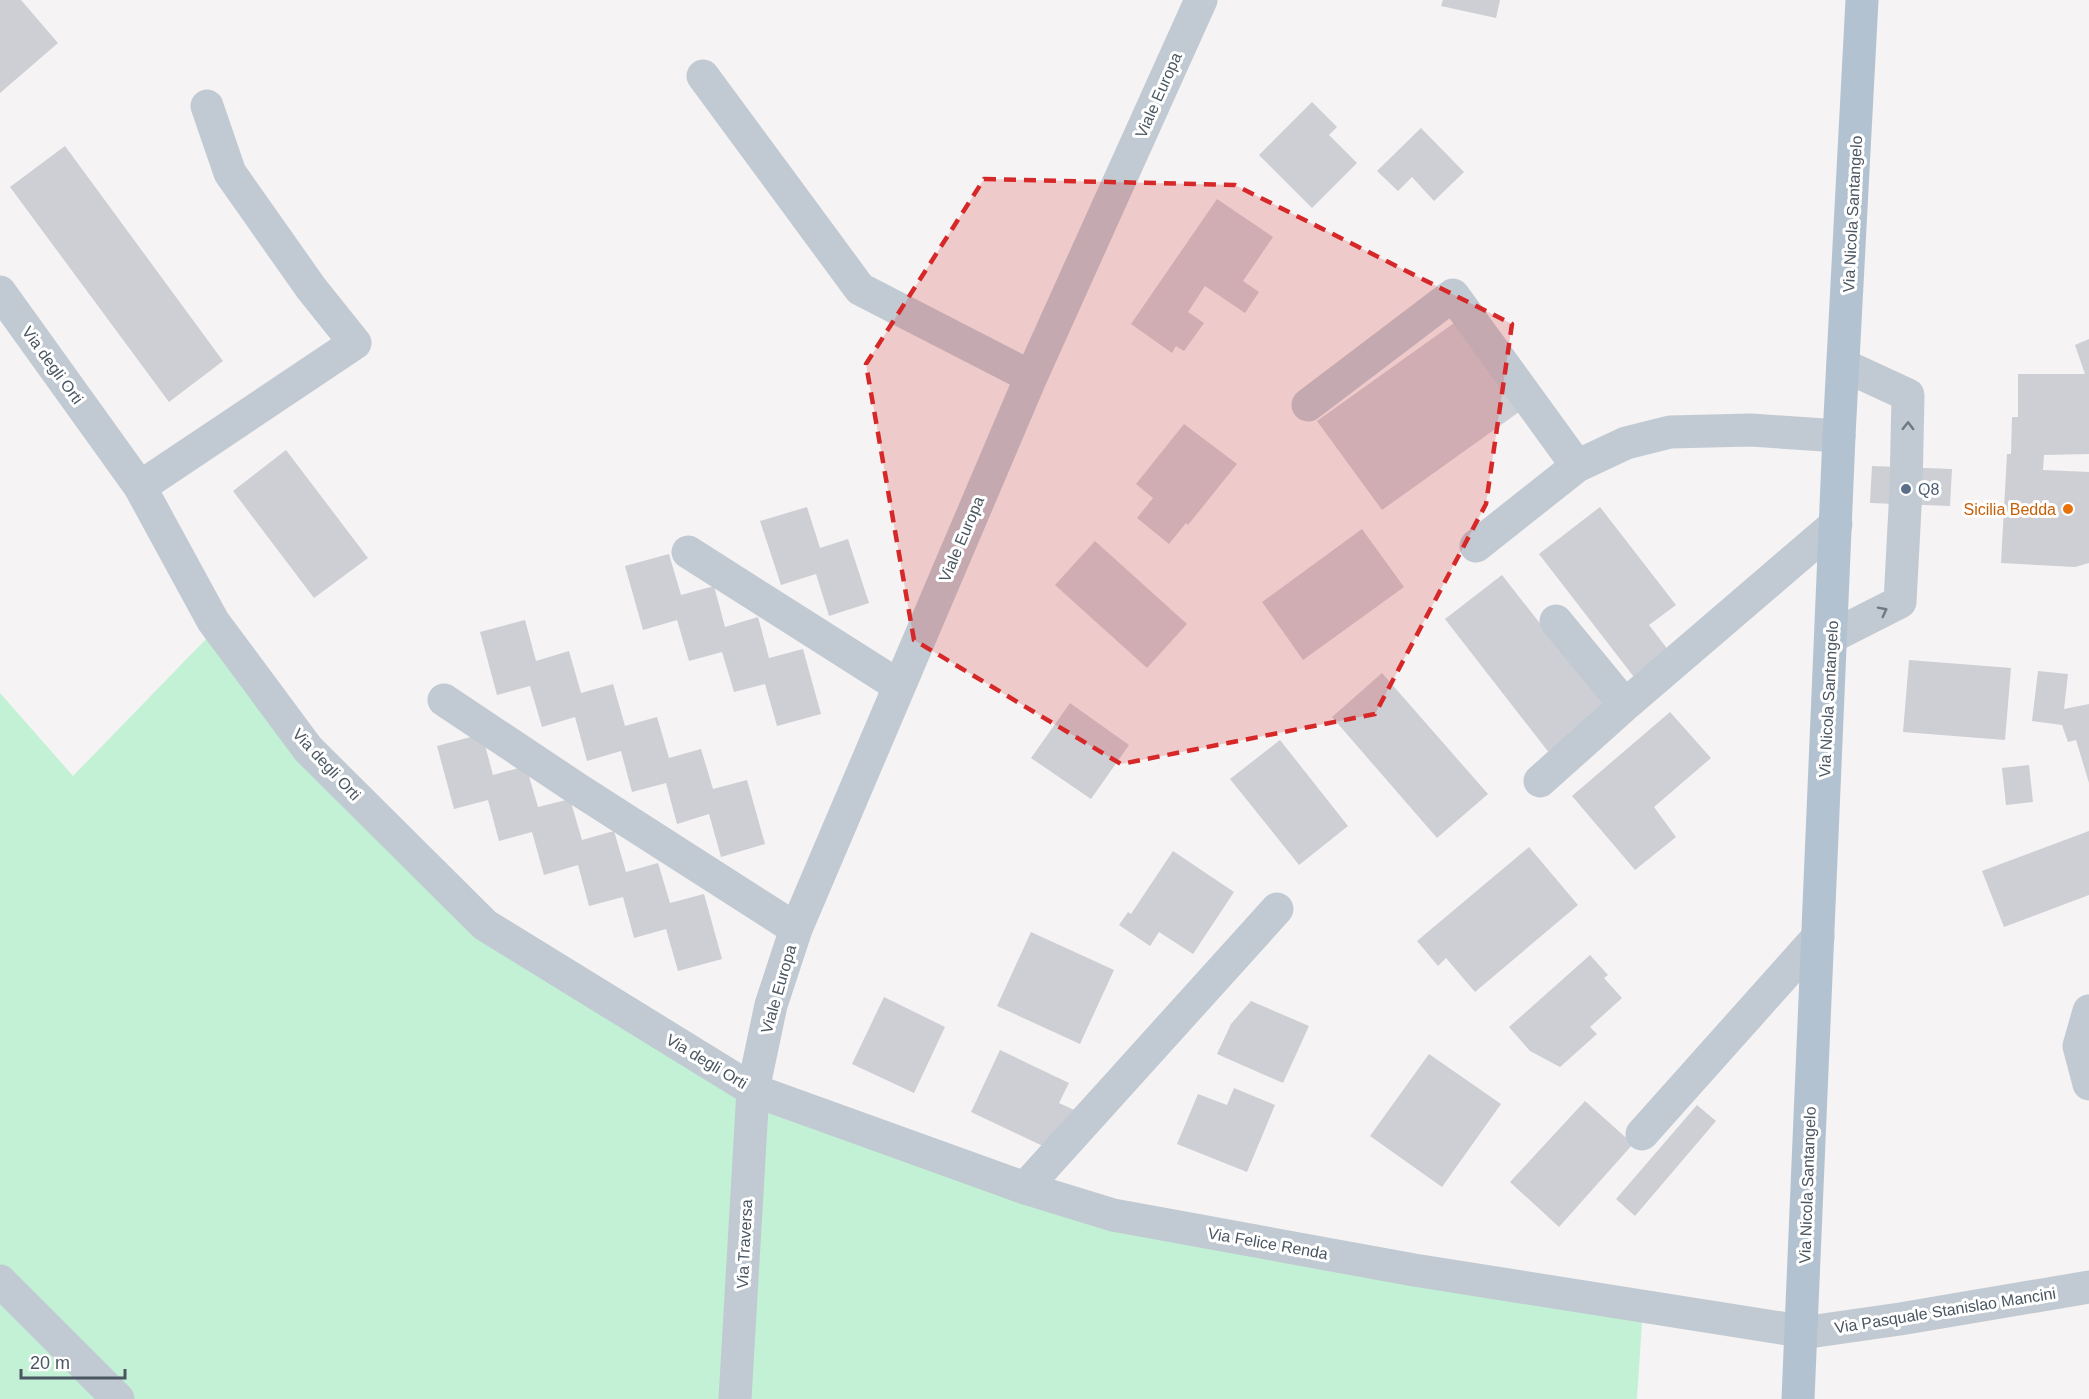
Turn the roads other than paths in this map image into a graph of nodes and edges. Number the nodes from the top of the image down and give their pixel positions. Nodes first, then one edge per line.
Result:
1 (1201, 0) edge
2 (1862, 0) edge
3 (703, 76) dead end
4 (207, 106) dead end
5 (0, 292) edge
6 (1843, 365) junction
7 (1030, 377) junction
8 (1308, 405) dead end
9 (1839, 436) junction
10 (1577, 466) junction
11 (140, 487) junction
12 (1836, 524) junction
13 (1476, 546) dead end
14 (688, 552) dead end
15 (1556, 621) dead end
16 (1831, 637) junction
17 (898, 686) junction
18 (444, 700) dead end
19 (1625, 705) junction
20 (1540, 782) dead end
21 (1277, 909) dead end
22 (796, 929) junction
23 (1818, 937) junction
24 (2089, 1011) edge
25 (2089, 1084) edge
26 (753, 1090) junction
27 (1642, 1134) dead end
28 (1025, 1188) junction
29 (0, 1281) edge
30 (2089, 1287) edge
31 (1800, 1346) junction
32 (118, 1399) edge
33 (735, 1399) edge
34 (1798, 1399) edge

1 - 7 street, Viale Europa
2 - 6 main road, Via Nicola Santangelo
3 - 7 street
4 - 11 street
5 - 11 street, Via degli Orti
6 - 9 main road, Via Nicola Santangelo
16 -> 6 street
7 - 17 street, Viale Europa
8 - 10 street
9 - 10 street
9 - 12 main road, Via Nicola Santangelo
10 - 13 street
11 - 26 street, Via degli Orti
12 - 16 main road, Via Nicola Santangelo
12 - 19 street
14 - 17 street
15 - 19 street
16 - 23 main road, Via Nicola Santangelo
17 - 22 street, Viale Europa
18 - 22 street
19 - 20 street
21 - 28 street
22 - 26 street, Viale Europa
23 - 27 street
23 - 31 main road, Via Nicola Santangelo
24 - 25 street
26 - 28 street, Via Felice Renda
26 - 33 street, Via Traversa
28 - 31 street, Via Felice Renda
29 - 32 street
30 - 31 street, Via Pasquale Stanislao Mancini
31 - 34 main road, Via Nicola Santangelo

